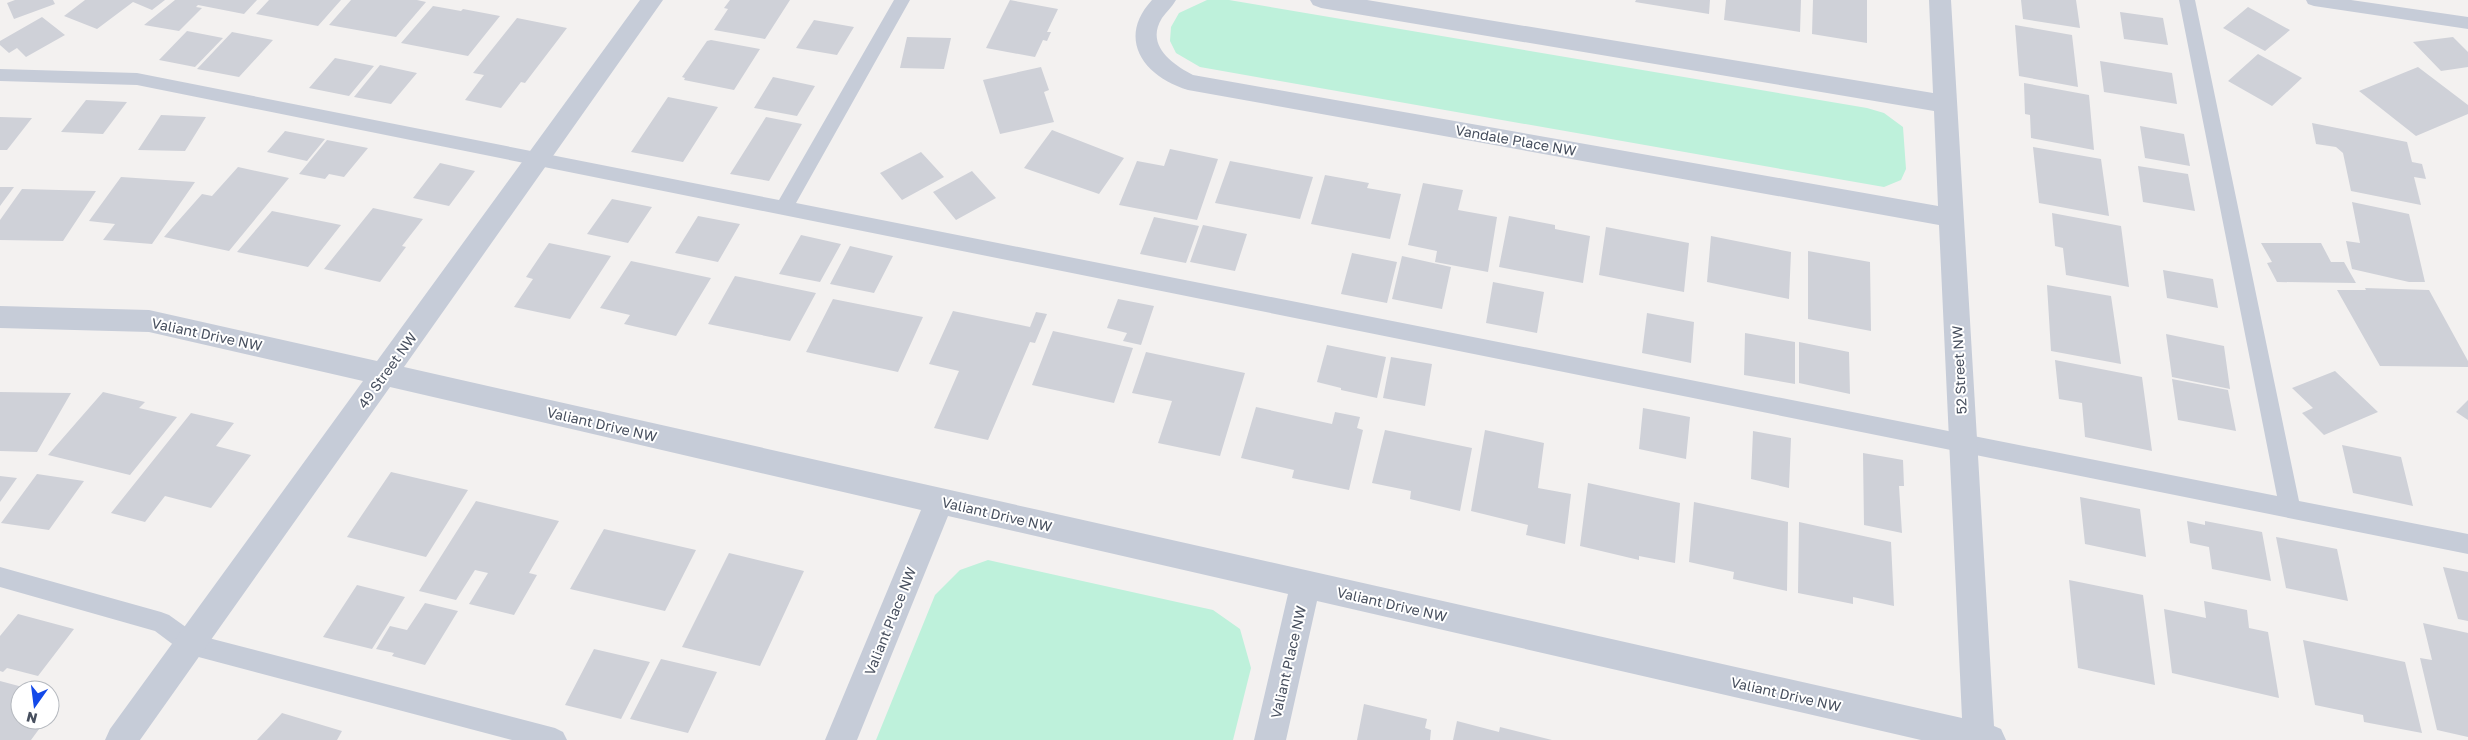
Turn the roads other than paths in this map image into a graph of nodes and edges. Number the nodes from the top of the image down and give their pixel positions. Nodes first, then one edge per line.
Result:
1 (652, 0) edge
2 (902, 0) edge
3 (1165, 0) edge
4 (1321, 0) edge
5 (1940, 0) edge
6 (2187, 0) edge
7 (2314, 0) edge
8 (2468, 23) edge
9 (0, 75) edge
10 (1945, 104) junction
11 (538, 159) junction
12 (784, 208) junction
13 (1952, 218) junction
14 (0, 317) edge
15 (384, 374) junction
16 (1962, 443) junction
17 (940, 501) junction
18 (2290, 508) junction
19 (2468, 544) edge
20 (0, 577) edge
21 (1306, 584) junction
22 (191, 644) junction
23 (487, 732) edge
24 (1983, 739) edge
25 (122, 740) edge
26 (555, 740) edge
27 (841, 740) edge
28 (1270, 740) edge

1 - 11 street, 49 Street NW
2 - 12 lane
3 - 13 street, Vandale Place NW
4 - 10 street
5 - 10 street, 52 Street NW
6 - 18 lane
7 - 8 lane
9 - 11 lane
10 - 13 street, 52 Street NW
11 - 12 lane
11 - 15 street, 49 Street NW
12 - 16 lane
13 - 16 street, 52 Street NW
14 - 15 street, Valiant Drive NW
15 - 17 street, Valiant Drive NW
15 - 22 street, 49 Street NW
16 - 18 lane
16 - 24 street, 52 Street NW
17 - 21 street, Valiant Drive NW
17 - 27 street, Valiant Place NW
18 - 19 lane
20 - 22 lane
21 - 24 street, Valiant Drive NW
21 - 28 street, Valiant Place NW
22 - 23 lane
22 - 25 street, 49 Street NW
23 - 26 lane

